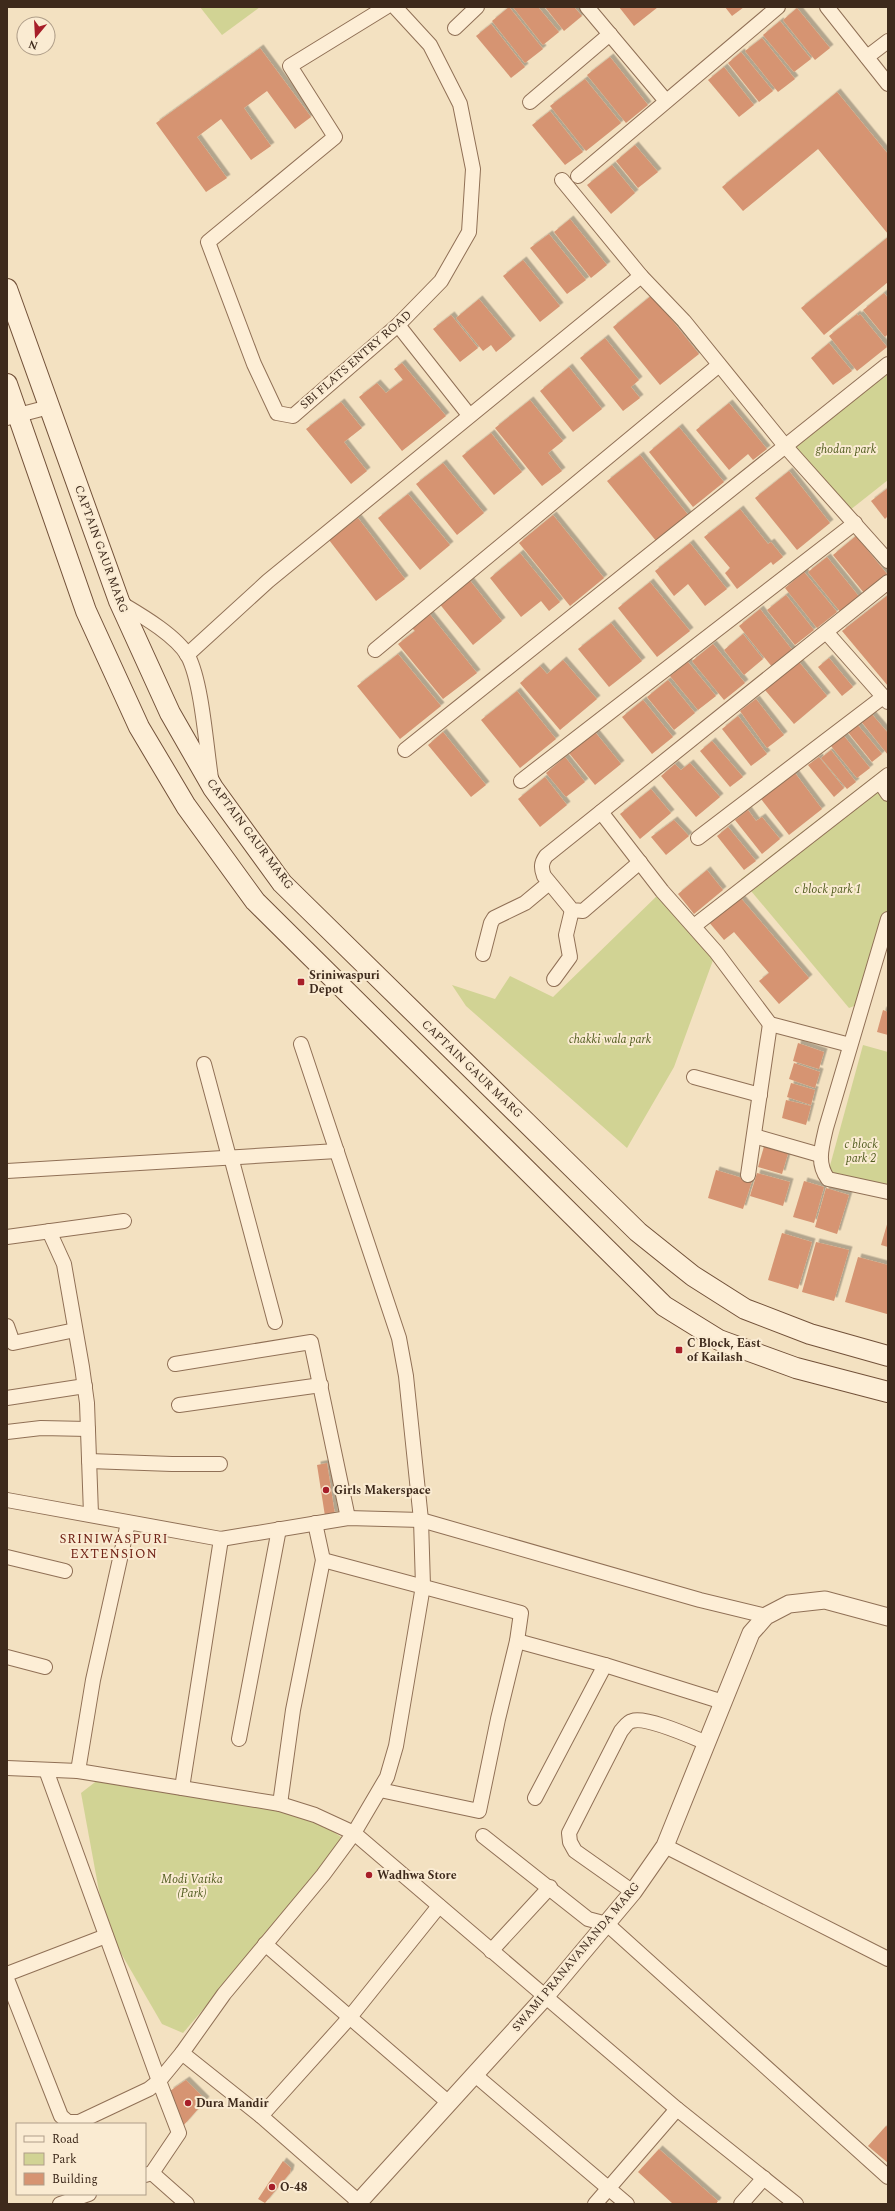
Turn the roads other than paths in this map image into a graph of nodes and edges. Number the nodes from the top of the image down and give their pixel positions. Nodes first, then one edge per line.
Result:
1 (386, 7) edge
2 (395, 7) edge
3 (477, 7) edge
4 (587, 7) edge
5 (778, 7) edge
6 (827, 7) edge
7 (455, 28) dead end
8 (610, 34) junction
9 (888, 41) edge
10 (866, 57) junction
11 (888, 84) edge
12 (666, 101) junction
13 (530, 102) dead end
14 (578, 176) dead end
15 (562, 180) dead end
16 (641, 276) junction
17 (7, 289) edge
18 (398, 326) junction
19 (888, 364) edge
20 (719, 365) junction
21 (7, 384) edge
22 (49, 407) junction
23 (469, 415) junction
24 (12, 416) edge
25 (786, 447) junction
26 (855, 523) junction
27 (888, 561) edge
28 (888, 582) edge
29 (119, 601) junction
30 (827, 633) junction
31 (375, 650) dead end
32 (188, 655) junction
33 (886, 699) edge
34 (405, 750) dead end
35 (521, 781) dead end
36 (885, 784) edge
37 (213, 788) junction
38 (601, 812) junction
39 (698, 838) dead end
40 (640, 862) junction
41 (549, 883) junction
42 (572, 910) junction
43 (888, 919) edge
44 (694, 926) junction
45 (483, 954) dead end
46 (554, 979) dead end
47 (770, 1024) junction
48 (301, 1044) dead end
49 (850, 1045) junction
50 (204, 1064) dead end
51 (694, 1077) dead end
52 (760, 1094) junction
53 (754, 1136) junction
54 (337, 1151) junction
55 (820, 1155) junction
56 (230, 1157) junction
57 (7, 1171) edge
58 (748, 1175) dead end
59 (888, 1192) edge
60 (124, 1221) dead end
61 (49, 1231) junction
62 (7, 1237) edge
63 (275, 1322) dead end
64 (7, 1326) edge
65 (75, 1330) junction
66 (888, 1356) edge
67 (175, 1364) dead end
68 (321, 1385) junction
69 (84, 1386) junction
70 (888, 1392) edge
71 (7, 1398) edge
72 (179, 1405) dead end
73 (88, 1429) junction
74 (7, 1432) edge
75 (89, 1461) junction
76 (220, 1464) dead end
77 (7, 1500) edge
78 (91, 1514) junction
79 (348, 1518) junction
80 (421, 1520) junction
81 (128, 1523) junction
82 (315, 1523) junction
83 (279, 1529) junction
84 (221, 1539) junction
85 (7, 1557) edge
86 (323, 1560) junction
87 (64, 1571) dead end
88 (423, 1586) junction
89 (766, 1616) junction
90 (888, 1617) edge
91 (517, 1641) junction
92 (7, 1657) edge
93 (605, 1665) junction
94 (45, 1667) dead end
95 (724, 1702) junction
96 (239, 1739) dead end
97 (707, 1743) junction
98 (7, 1768) edge
99 (46, 1770) junction
100 (78, 1771) junction
101 (182, 1788) junction
102 (380, 1790) junction
103 (535, 1798) dead end
104 (280, 1804) junction
105 (354, 1833) junction
106 (484, 1836) dead end
107 (665, 1846) junction
108 (550, 1887) junction
109 (633, 1892) junction
110 (440, 1906) junction
111 (607, 1924) junction
112 (106, 1936) junction
113 (265, 1944) junction
114 (491, 1951) junction
115 (888, 1959) edge
116 (7, 1974) edge
117 (7, 1979) edge
118 (545, 1997) junction
119 (350, 2017) junction
120 (182, 2053) junction
121 (475, 2074) junction
122 (158, 2082) junction
123 (449, 2103) junction
124 (678, 2109) junction
125 (261, 2116) junction
126 (148, 2174) edge
127 (888, 2177) edge
128 (764, 2178) junction
129 (608, 2188) junction
130 (86, 2195) edge
131 (358, 2203) edge
132 (60, 2204) edge
133 (187, 2204) edge
134 (595, 2204) edge
135 (626, 2204) edge
136 (741, 2204) edge
137 (796, 2204) edge

1 - 18 street, SBI FLATS ENTRY ROAD
2 - 18 street, SBI FLATS ENTRY ROAD
3 - 7 street
4 - 8 street
5 - 12 street
6 - 10 street
8 - 12 street
8 - 13 street
9 - 10 street
10 - 11 street
12 - 14 street
15 - 16 street
16 - 20 street
16 - 23 street
17 - 22 main road, CAPTAIN GAUR MARG
18 - 23 street
19 - 25 street
20 - 25 street
20 - 31 street
21 - 24 main road
22 - 24 street
22 - 29 main road, CAPTAIN GAUR MARG
23 - 32 street
24 - 70 main road
25 - 26 street
25 - 34 street
26 - 27 street
26 - 35 street
28 - 30 street
29 - 32 street
29 - 37 main road, CAPTAIN GAUR MARG
30 - 33 street
30 - 38 street
32 - 37 street
33 - 39 street
36 - 44 street
37 - 66 main road, CAPTAIN GAUR MARG
38 - 40 street
38 - 41 street
40 - 42 street
40 - 44 street
41 - 42 street
41 - 45 street
42 - 46 street
43 - 49 street
44 - 47 street
47 - 49 street
47 - 52 street
48 - 54 street
49 - 55 street
50 - 56 street
51 - 52 street
52 - 53 street
53 - 55 street
53 - 58 street
54 - 56 street
54 - 80 street
55 - 59 street
56 - 57 street
56 - 63 street
60 - 61 street
61 - 62 street
61 - 65 street
64 - 65 street
65 - 69 street
67 - 68 street
68 - 72 street
68 - 79 street
69 - 71 street
69 - 73 street
73 - 74 street
73 - 75 street
75 - 76 street
75 - 78 street
77 - 78 street
78 - 81 street
79 - 80 street
79 - 82 street
80 - 88 street
80 - 89 street
81 - 84 street
81 - 100 street
82 - 83 street
82 - 86 street
83 - 84 street
83 - 96 street
84 - 101 street
85 - 87 street
86 - 88 street
86 - 104 street
88 - 91 street
88 - 102 street
89 - 90 street, SWAMI PRANAVANANDA MARG
89 - 95 street, SWAMI PRANAVANANDA MARG
91 - 93 street
91 - 102 street
92 - 94 street
93 - 95 street
93 - 103 street
95 - 97 street, SWAMI PRANAVANANDA MARG
97 - 107 street, SWAMI PRANAVANANDA MARG
97 - 109 street
98 - 99 street
99 - 100 street
99 - 112 street
100 - 101 street
101 - 104 street
102 - 105 street
104 - 105 street
105 - 110 street
105 - 113 street
106 - 108 street
107 - 109 street, SWAMI PRANAVANANDA MARG
107 - 115 street
108 - 111 street
108 - 114 street
109 - 111 street, SWAMI PRANAVANANDA MARG
110 - 114 street
110 - 119 street
111 - 118 street, SWAMI PRANAVANANDA MARG
111 - 127 street
112 - 116 street
112 - 122 street
113 - 119 street
113 - 120 street
114 - 118 street
117 - 122 street
118 - 121 street, SWAMI PRANAVANANDA MARG
118 - 124 street
119 - 123 street
119 - 125 street
120 - 122 street
120 - 125 street
121 - 123 street, SWAMI PRANAVANANDA MARG
121 - 129 street
122 - 126 street
123 - 131 street, SWAMI PRANAVANANDA MARG
124 - 128 street
124 - 129 street
125 - 131 street
126 - 133 street
128 - 136 street
128 - 137 street
129 - 134 street
129 - 135 street
130 - 132 street

